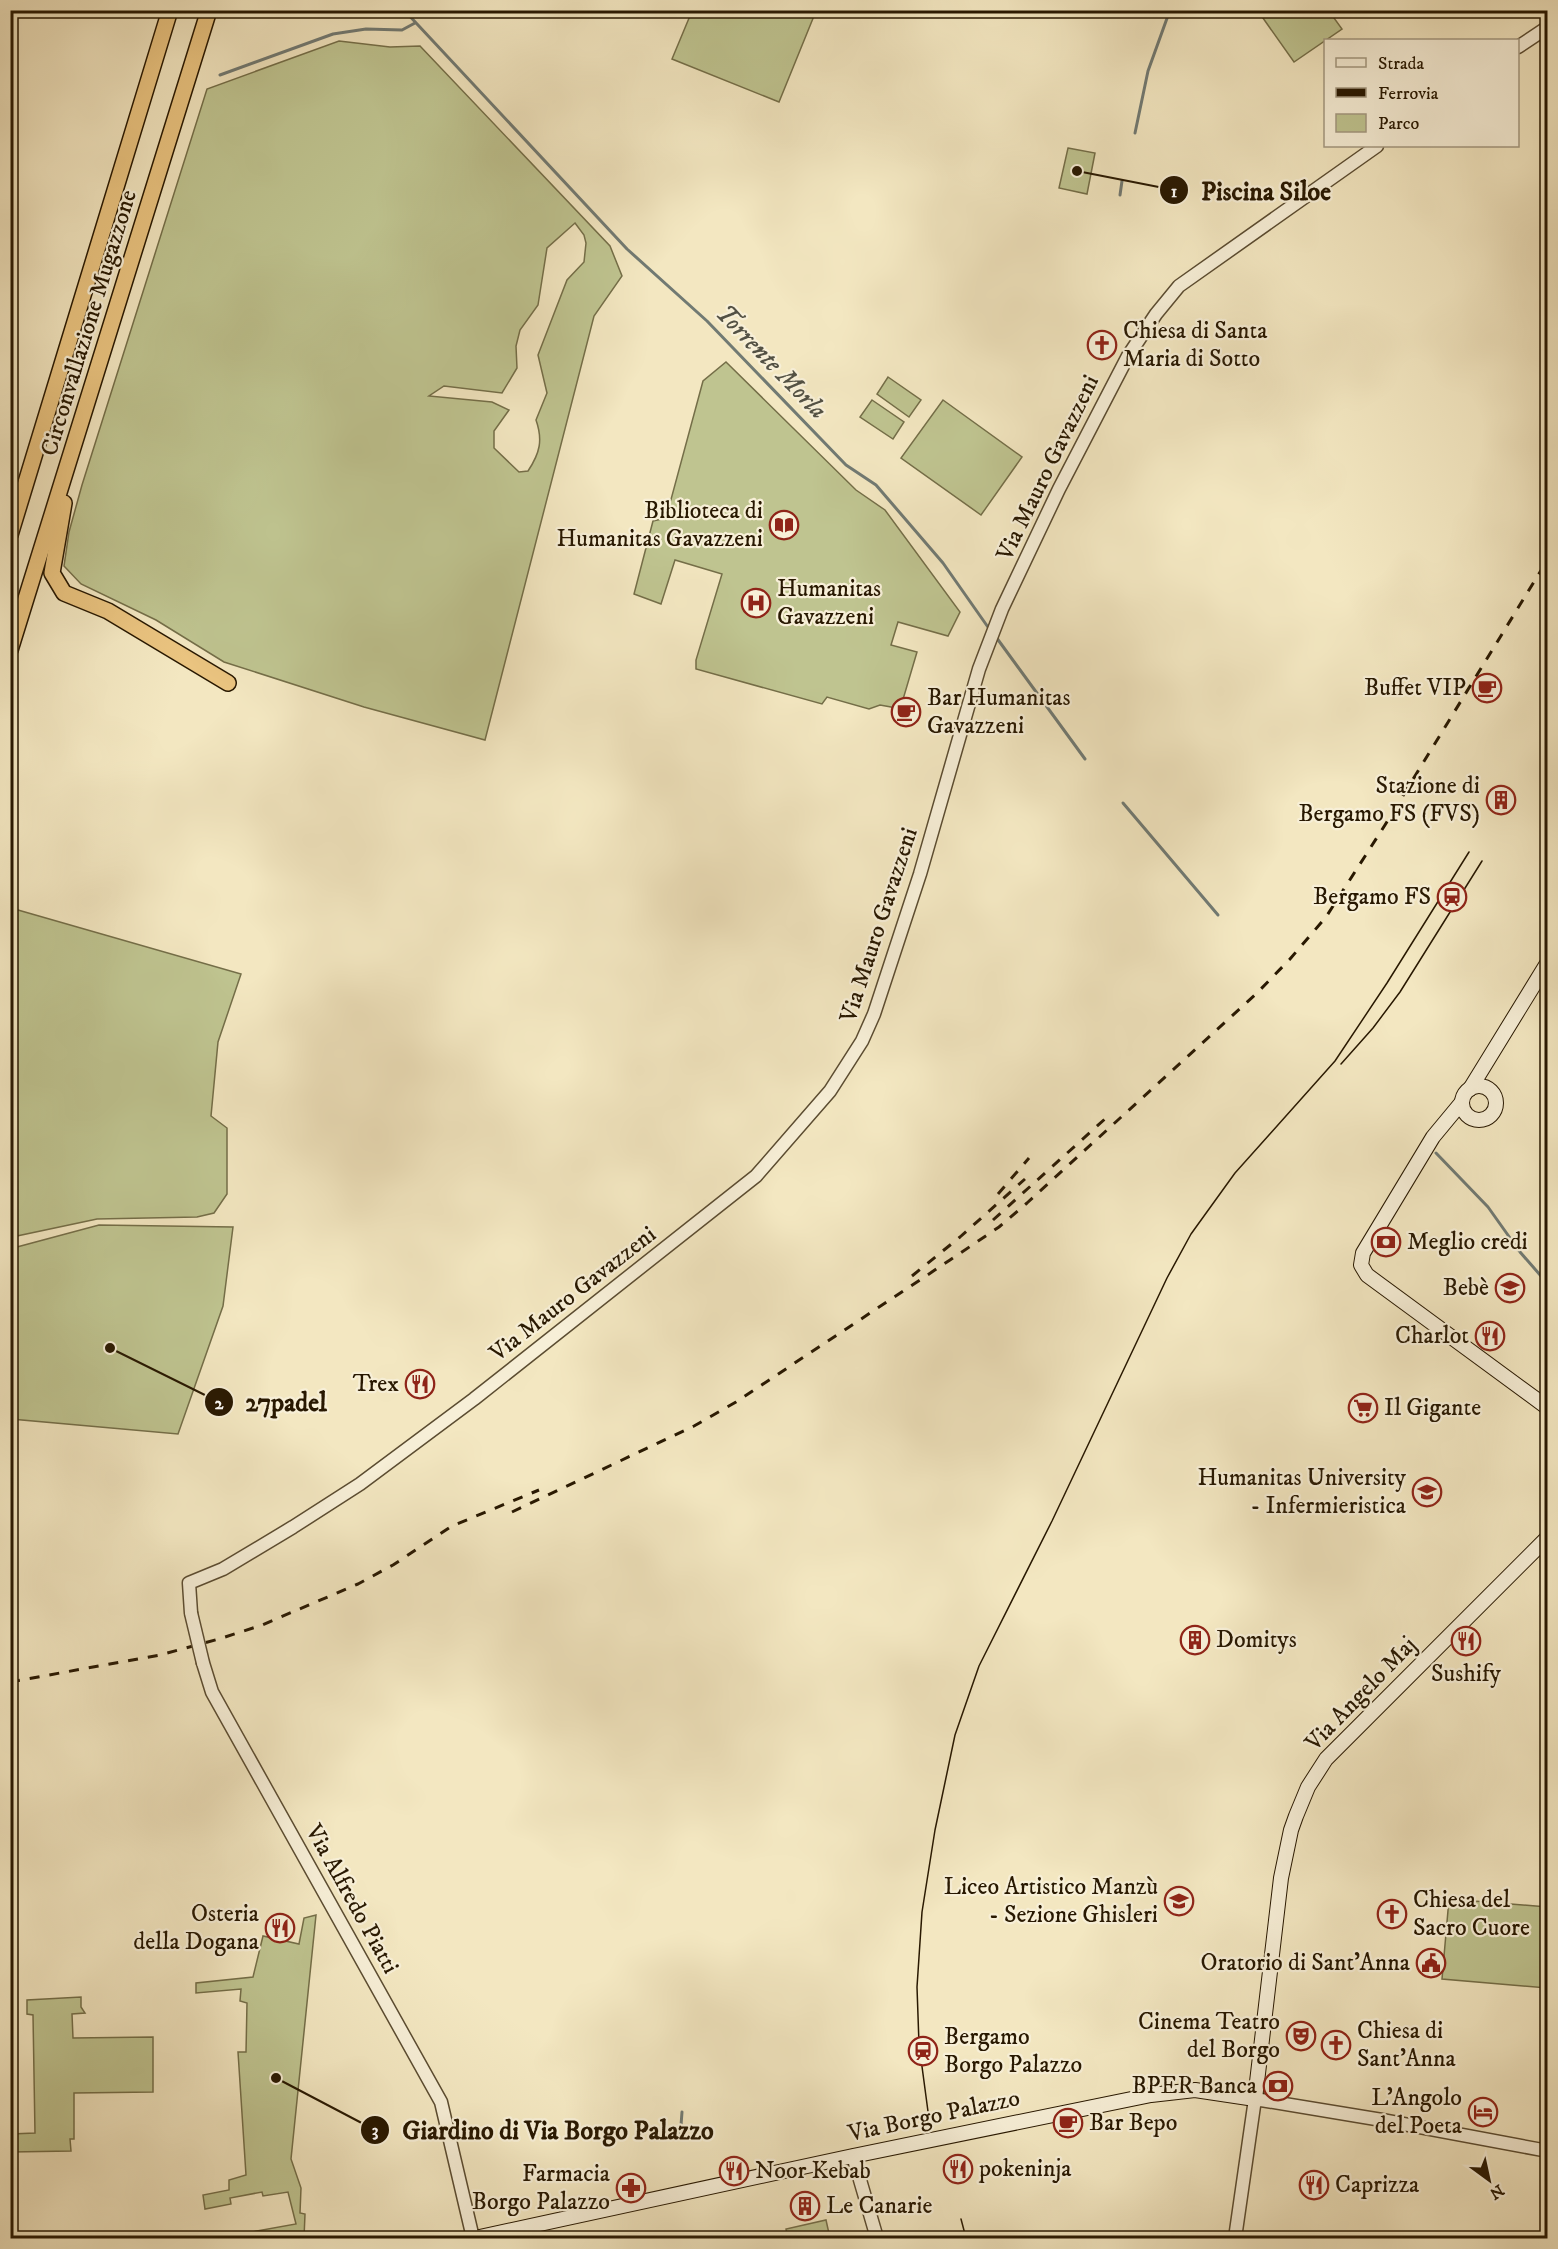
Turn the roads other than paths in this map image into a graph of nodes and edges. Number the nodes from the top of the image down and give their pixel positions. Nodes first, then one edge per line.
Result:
1 (170, 10) edge
2 (209, 10) edge
3 (1548, 20) edge
4 (1548, 27) edge
5 (1532, 36) junction
6 (1519, 46) edge
7 (1376, 147) edge
8 (72, 453) junction
9 (10, 535) edge
10 (10, 650) edge
11 (228, 683) dead end
12 (1548, 962) edge
13 (1470, 1089) junction
14 (1462, 1102) junction
15 (1548, 1408) edge
16 (1548, 1537) edge
17 (189, 1583) joint
18 (1255, 2099) junction
19 (1548, 2151) edge
20 (853, 2156) junction
21 (474, 2238) edge
22 (877, 2238) edge
23 (1235, 2238) edge

1 - 9 highway, Circonvallazione Mugazzone
2 - 8 highway, Circonvallazione Mugazzone
3 - 5 street
4 - 5 street
5 - 6 street
7 - 17 street, Via Mauro Gavazzeni
8 - 10 highway, Circonvallazione Mugazzone
8 - 11 highway
12 - 13 main road
13 - 14 main road
13 - 14 main road
14 - 15 main road
16 - 18 main road, Via Angelo Maj
17 - 21 street, Via Alfredo Piatti, bridge
18 - 19 street, Via Borgo Palazzo
18 - 20 main road, Via Borgo Palazzo
18 - 23 street
20 - 21 main road, Via Borgo Palazzo
20 - 22 street

